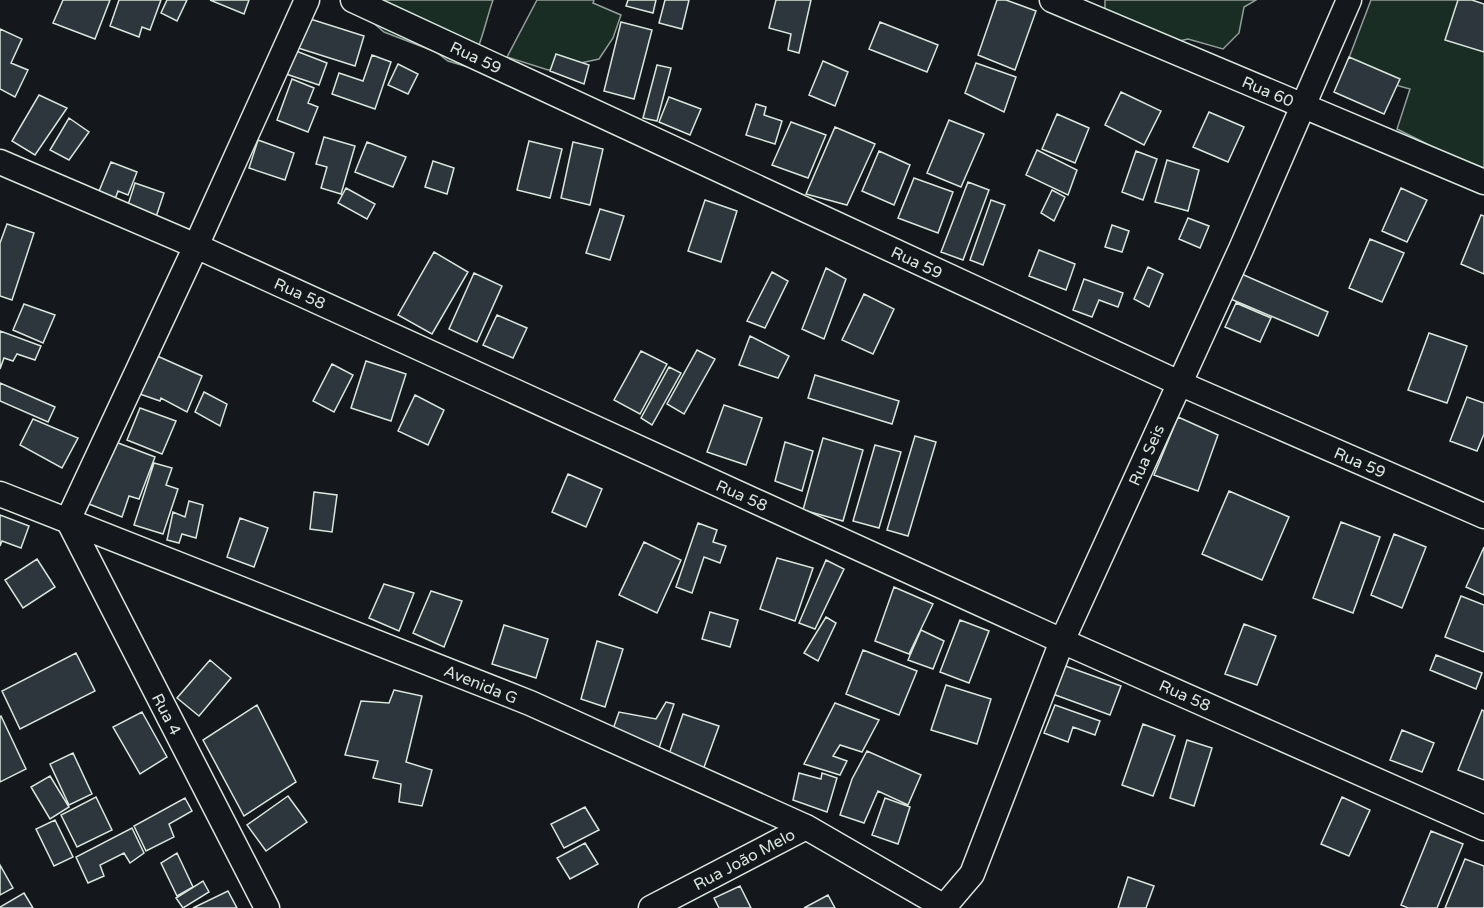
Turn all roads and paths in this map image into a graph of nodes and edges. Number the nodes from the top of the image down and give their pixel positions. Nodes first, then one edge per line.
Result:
1 (307, 0) edge
2 (353, 0) edge
3 (1052, 0) edge
4 (1349, 0) edge
5 (1303, 105) junction
6 (0, 162) edge
7 (1484, 182) edge
8 (196, 246) junction
9 (1179, 383) junction
10 (0, 494) edge
11 (1484, 516) edge
12 (68, 520) junction
13 (1062, 641) junction
14 (806, 827) junction
15 (1484, 828) edge
16 (944, 907) edge
17 (267, 908) edge
18 (651, 908) edge

1 - 8 street
2 - 9 street, Rua 59
3 - 5 street, Rua 60
4 - 5 street, Rua Seis
5 - 7 street, Rua 60
5 - 9 street, Rua Seis
6 - 8 street, Rua 58
8 - 12 street
8 - 13 street, Rua 58
9 - 11 street, Rua 59
9 - 13 street, Rua Seis
10 - 12 street, Avenida G
12 - 14 street, Avenida G
12 - 17 street, Rua 4
13 - 15 street, Rua 58
13 - 16 street, Rua Seis
14 - 16 street, Avenida G
14 - 18 street, Rua João Melo

